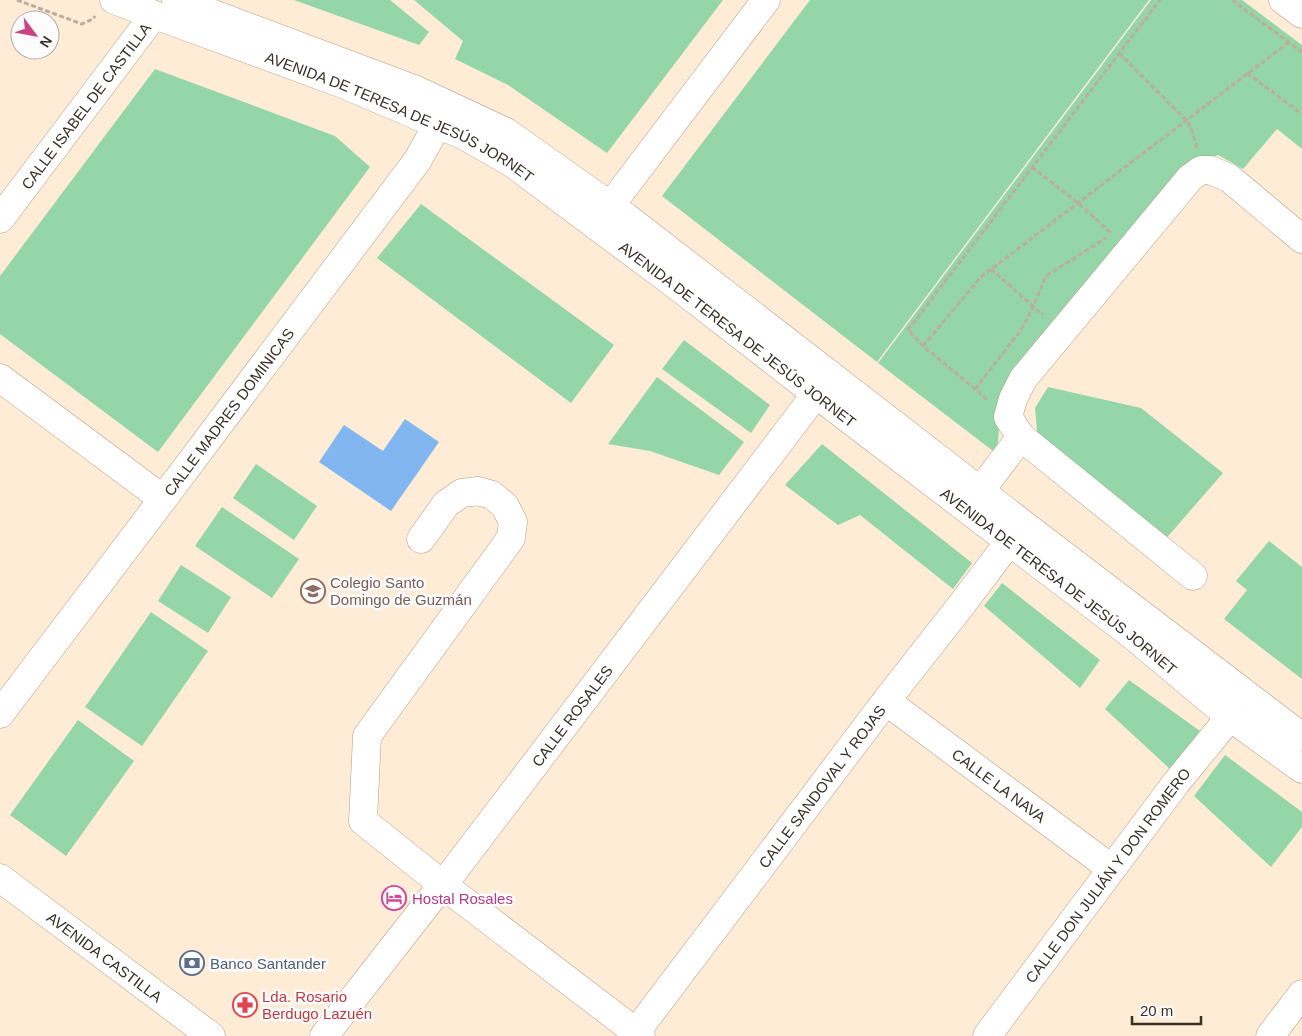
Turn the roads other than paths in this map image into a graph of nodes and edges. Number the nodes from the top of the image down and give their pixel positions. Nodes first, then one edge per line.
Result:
1 (176, 0) edge
2 (766, 0) edge
3 (1283, 0) edge
4 (106, 5) edge
5 (1302, 14) edge
6 (154, 15) junction
7 (442, 114) junction
8 (610, 206) junction
9 (0, 219) edge
10 (1302, 239) edge
11 (0, 378) edge
12 (816, 394) junction
13 (1015, 427) junction
14 (980, 491) junction
15 (163, 500) junction
16 (421, 539) dead end
17 (1009, 542) junction
18 (1193, 576) dead end
19 (886, 701) junction
20 (0, 714) edge
21 (1230, 717) junction
22 (1302, 737) edge
23 (1302, 769) edge
24 (1112, 869) junction
25 (0, 878) edge
26 (442, 885) junction
27 (1302, 994) edge
28 (639, 1034) edge
29 (211, 1036) edge
30 (324, 1036) edge
31 (988, 1036) edge
32 (1270, 1036) edge

1 - 7 street, AVENIDA DE TERESA DE JESÚS JORNET
2 - 8 street
3 - 5 street
4 - 6 street, AVENIDA DE TERESA DE JESÚS JORNET
6 - 7 street, AVENIDA DE TERESA DE JESÚS JORNET
6 - 9 street, CALLE ISABEL DE CASTILLA
7 - 8 street, AVENIDA DE TERESA DE JESÚS JORNET
7 - 12 street, AVENIDA DE TERESA DE JESÚS JORNET
7 - 15 street, CALLE MADRES DOMINICAS
8 - 14 street, AVENIDA DE TERESA DE JESÚS JORNET
10 - 13 street
11 - 15 street
12 - 17 street, AVENIDA DE TERESA DE JESÚS JORNET
12 - 26 street, CALLE ROSALES
13 - 14 street
13 - 18 street
14 - 22 street, AVENIDA DE TERESA DE JESÚS JORNET
15 - 20 street, CALLE MADRES DOMINICAS
16 - 26 street
17 - 19 street, CALLE SANDOVAL Y ROJAS
17 - 21 street, AVENIDA DE TERESA DE JESÚS JORNET
19 - 24 street, CALLE LA NAVA
19 - 28 street, CALLE SANDOVAL Y ROJAS
21 - 23 street, AVENIDA DE TERESA DE JESÚS JORNET
21 - 24 street, CALLE DON JULIÁN Y DON ROMERO
24 - 31 street, CALLE DON JULIÁN Y DON ROMERO
25 - 29 street, AVENIDA CASTILLA
26 - 28 street
26 - 30 street, CALLE ROSALES
27 - 32 street

